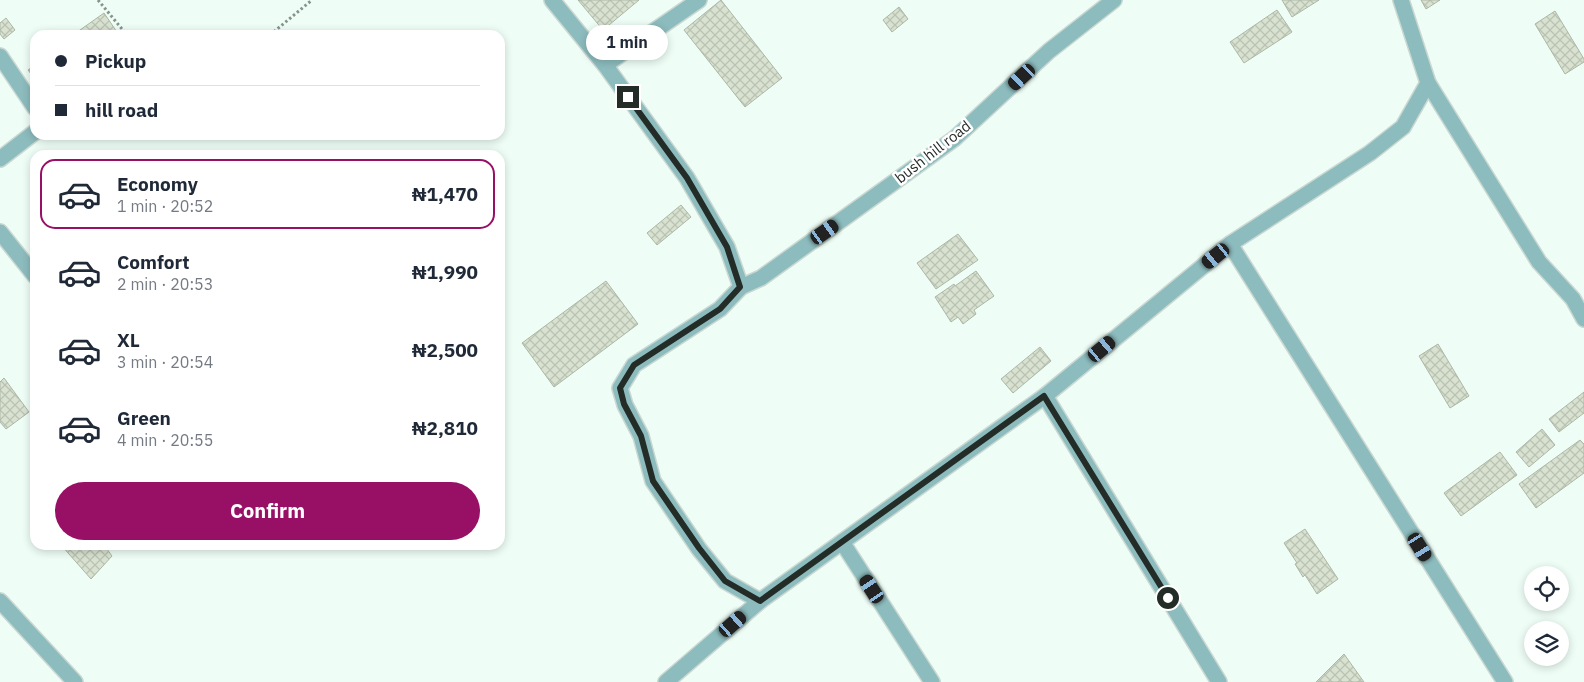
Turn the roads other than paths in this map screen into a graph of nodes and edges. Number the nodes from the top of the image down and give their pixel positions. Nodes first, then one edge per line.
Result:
1 (552, 0) edge
2 (699, 0) edge
3 (1114, 0) edge
4 (1401, 0) edge
5 (0, 56) edge
6 (605, 65) junction
7 (1428, 83) junction
8 (30, 101) edge
9 (30, 136) edge
10 (0, 159) edge
11 (0, 232) edge
12 (1230, 244) junction
13 (30, 270) edge
14 (740, 287) junction
15 (1584, 319) edge
16 (1044, 396) junction
17 (842, 542) junction
18 (0, 601) edge
19 (760, 601) junction
20 (74, 682) edge
21 (666, 682) edge
22 (932, 682) edge
23 (1219, 682) edge
24 (1505, 682) edge

1 - 6 street
2 - 6 street
3 - 14 street, bush hill road
4 - 7 street
5 - 8 street
6 - 14 street
7 - 12 street
7 - 15 street
9 - 10 street
11 - 13 street
12 - 16 street
12 - 24 street
14 - 19 street
16 - 17 street
16 - 23 street
17 - 19 street
17 - 22 street
18 - 20 street
19 - 21 street

